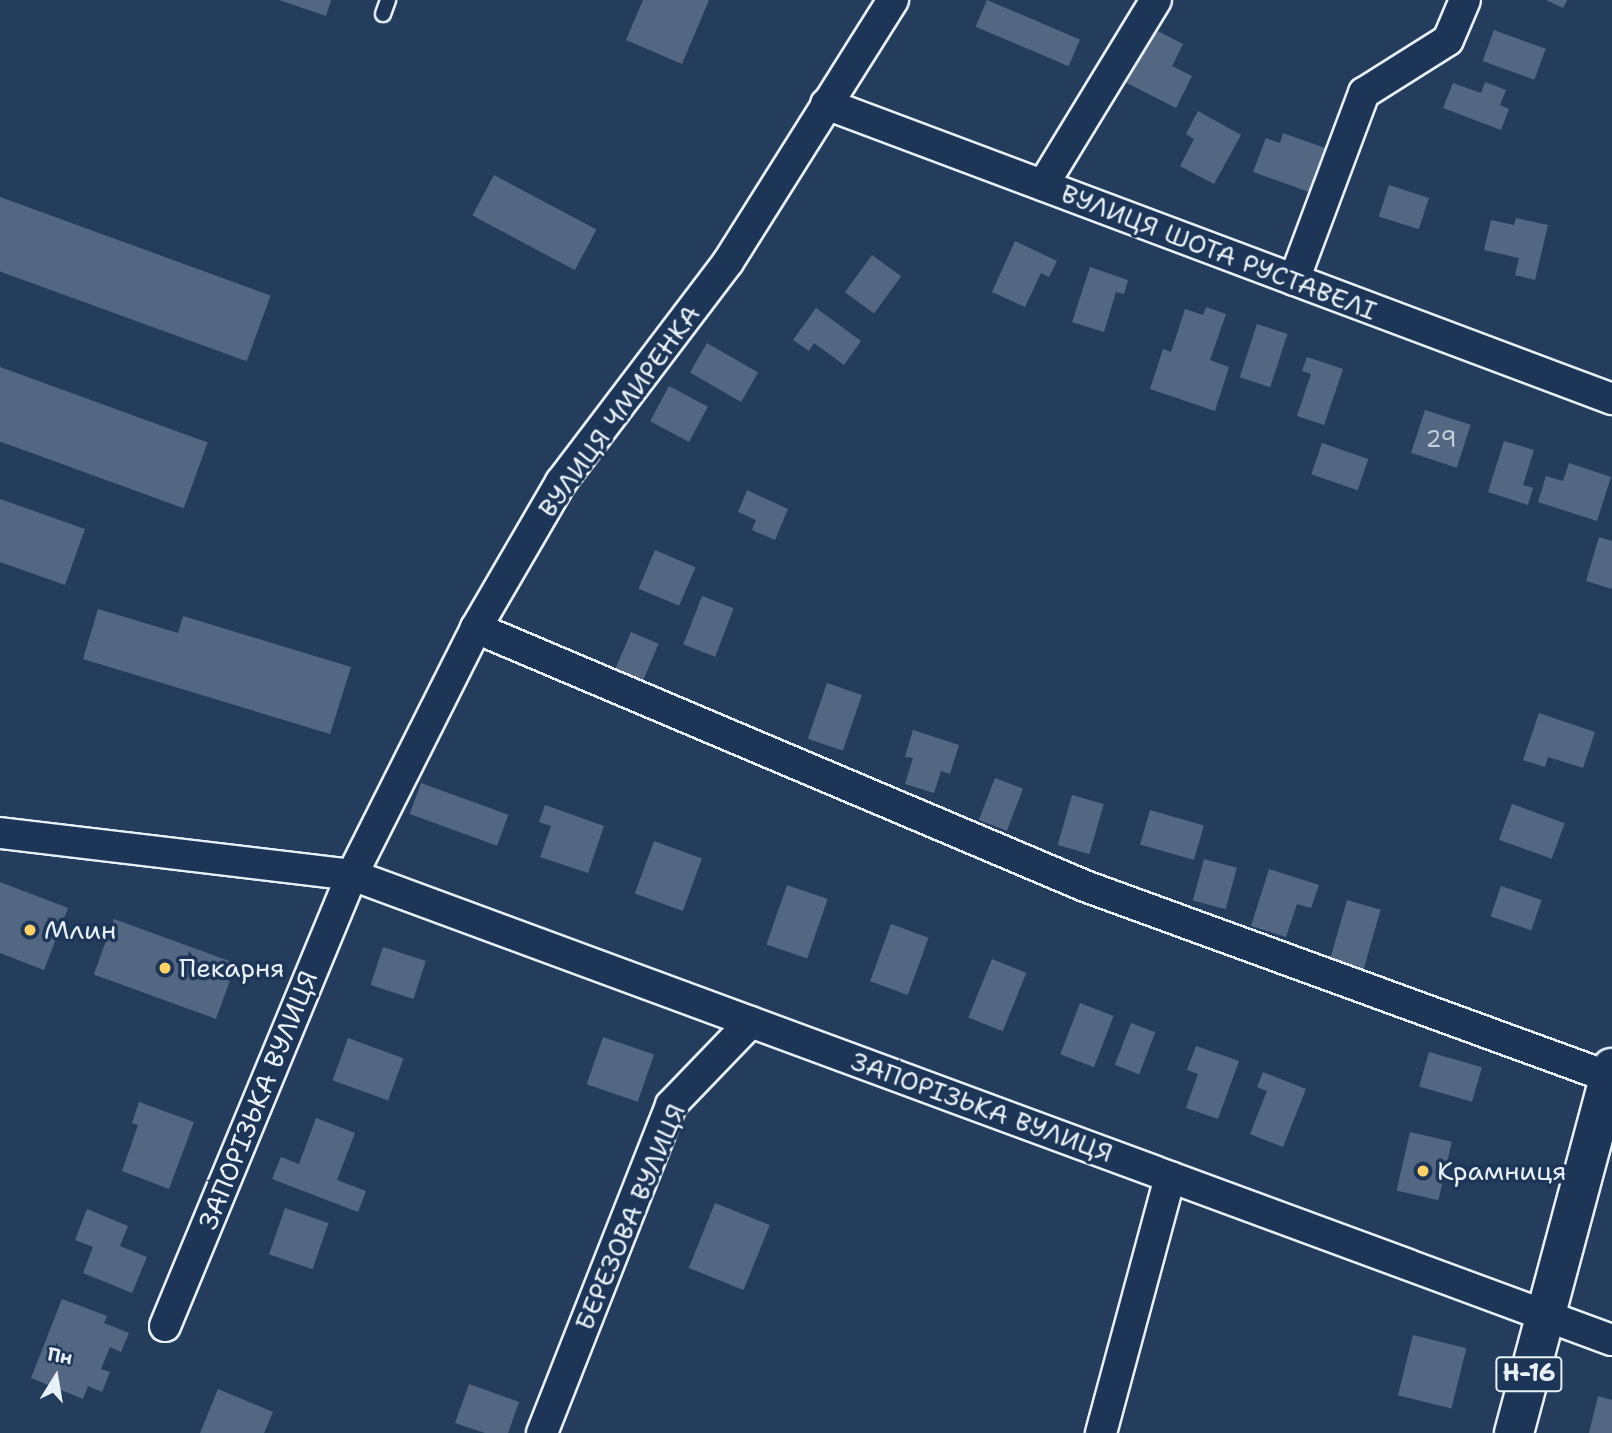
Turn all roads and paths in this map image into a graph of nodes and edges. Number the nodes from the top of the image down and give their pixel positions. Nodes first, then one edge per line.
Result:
1 (893, 0) edge
2 (1156, 0) edge
3 (1465, 0) edge
4 (825, 104) junction
5 (1042, 185) junction
6 (1294, 280) junction
7 (1612, 400) edge
8 (476, 628) junction
9 (0, 833) edge
10 (352, 875) junction
11 (751, 1022) junction
12 (1611, 1072) edge
13 (1170, 1177) junction
14 (1545, 1315) junction
15 (166, 1326) dead end
16 (1612, 1340) edge
17 (542, 1433) edge
18 (1101, 1433) edge
19 (1514, 1433) edge

1 - 4 street, ВУЛИЦЯ ЧМИРЕНКА
2 - 5 street
3 - 6 street
4 - 5 street, ВУЛИЦЯ ШОТА РУСТАВЕЛІ
4 - 8 street, ВУЛИЦЯ ЧМИРЕНКА
5 - 6 street, ВУЛИЦЯ ШОТА РУСТАВЕЛІ
6 - 7 street, ВУЛИЦЯ ШОТА РУСТАВЕЛІ
8 - 10 street, ВУЛИЦЯ ЧМИРЕНКА
8 - 12 street
9 - 10 street, ЗАПОРІЗЬКА ВУЛИЦЯ
10 - 11 street, ЗАПОРІЗЬКА ВУЛИЦЯ
10 - 15 street, ЗАПОРІЗЬКА ВУЛИЦЯ
11 - 13 street, ЗАПОРІЗЬКА ВУЛИЦЯ
11 - 17 street, БЕРЕЗОВА ВУЛИЦЯ
12 - 14 main road, Н-16
13 - 14 street, ЗАПОРІЗЬКА ВУЛИЦЯ
13 - 18 street
14 - 16 street, ЗАПОРІЗЬКА ВУЛИЦЯ
14 - 19 main road, Н-16

